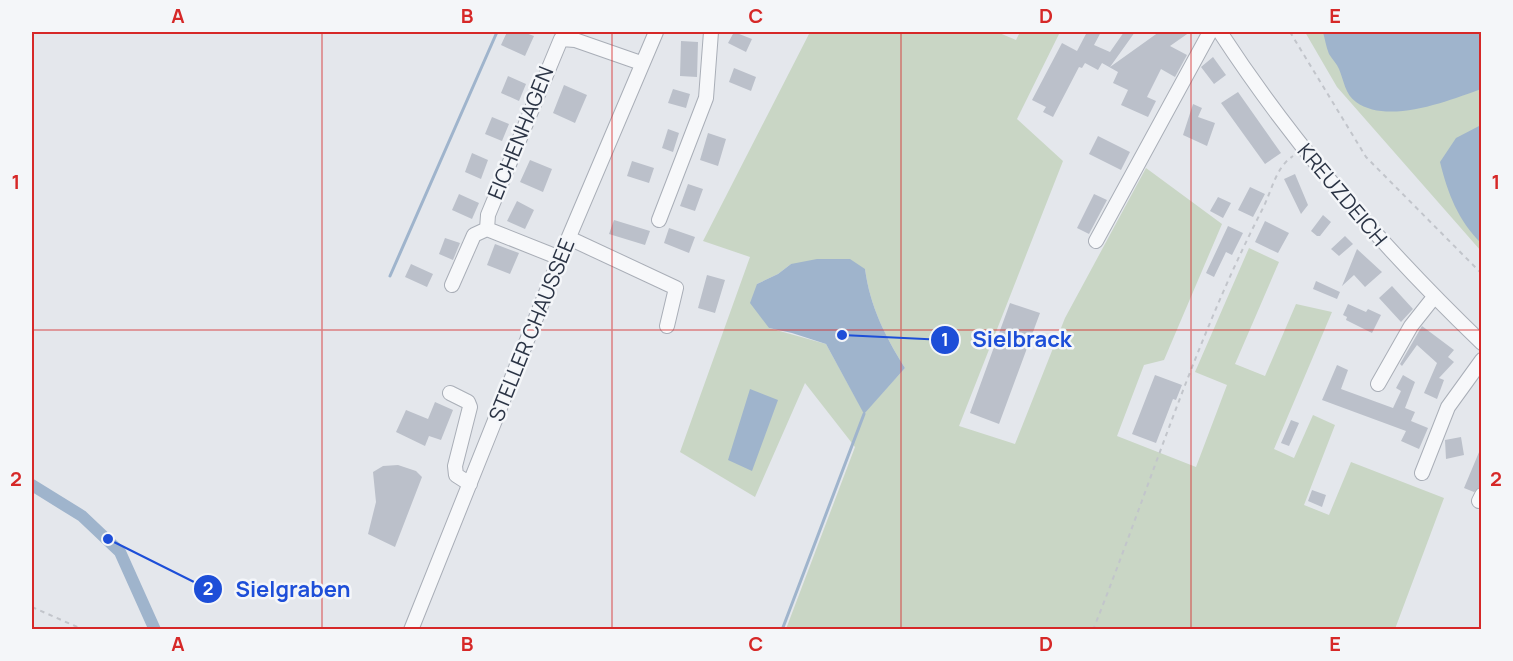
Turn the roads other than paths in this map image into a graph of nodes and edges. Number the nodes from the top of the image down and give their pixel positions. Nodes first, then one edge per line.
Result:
1 (656, 32) edge
2 (711, 32) edge
3 (1210, 32) edge
4 (1220, 32) edge
5 (560, 35) edge
6 (640, 63) junction
7 (659, 220) dead end
8 (487, 230) junction
9 (569, 238) junction
10 (1096, 241) dead end
11 (560, 258) junction
12 (453, 285) dead end
13 (1434, 297) junction
14 (668, 326) dead end
15 (1482, 343) edge
16 (1482, 360) edge
17 (1378, 384) dead end
18 (450, 393) dead end
19 (1422, 473) dead end
20 (470, 484) junction
21 (411, 630) edge

1 - 6 street, STELLER CHAUSSEE
2 - 7 street
3 - 10 street
4 - 13 street, KREUZDEICH
5 - 6 street, EICHENHAGEN
5 - 8 street, EICHENHAGEN
6 - 9 street, STELLER CHAUSSEE
8 - 11 street
8 - 12 street
9 - 11 street, STELLER CHAUSSEE
9 - 14 street
11 - 20 street, STELLER CHAUSSEE
13 - 15 street, KREUZDEICH
13 - 17 street
16 - 19 street
18 - 20 street
20 - 21 street, STELLER CHAUSSEE

